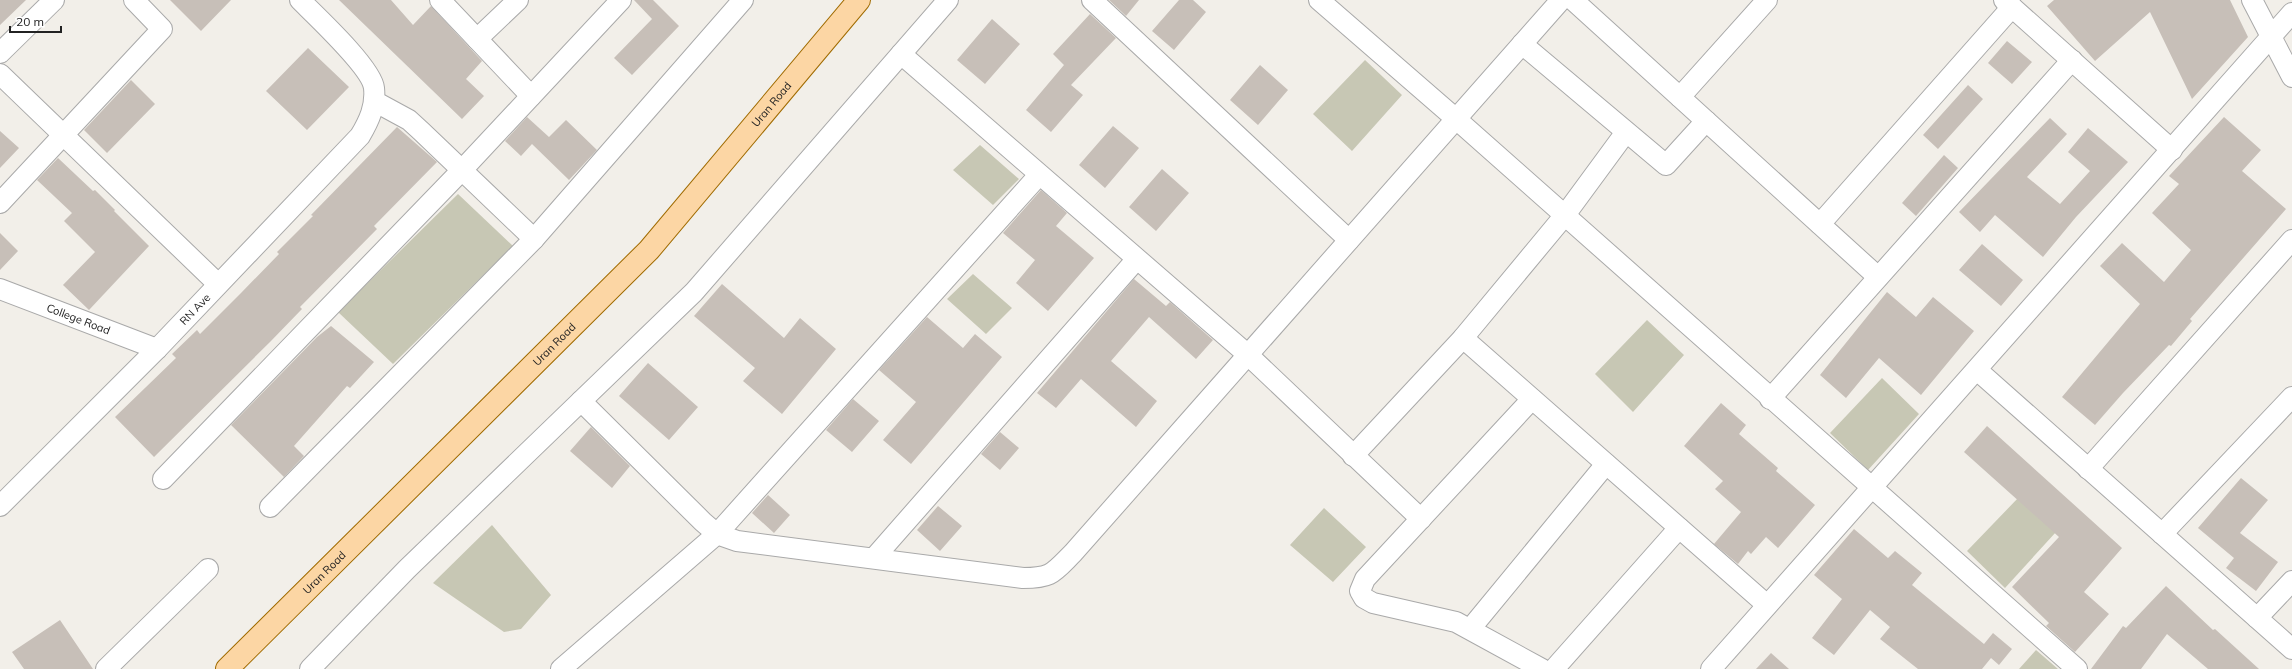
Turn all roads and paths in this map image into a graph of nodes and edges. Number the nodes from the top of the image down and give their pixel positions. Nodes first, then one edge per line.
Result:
1 (54, 0) edge
2 (134, 0) edge
3 (440, 0) edge
4 (518, 0) edge
5 (621, 0) edge
6 (859, 0) edge
7 (948, 0) edge
8 (1092, 0) edge
9 (1319, 0) edge
10 (1561, 0) edge
11 (1573, 0) edge
12 (1767, 0) edge
13 (2252, 0) edge
14 (302, 1) edge
15 (734, 3) edge
16 (2008, 4) edge
17 (2292, 13) edge
18 (2272, 37) junction
19 (477, 39) junction
20 (1522, 44) junction
21 (0, 53) edge
22 (900, 54) junction
23 (2072, 60) junction
24 (1, 75) edge
25 (2292, 77) edge
26 (531, 96) junction
27 (1680, 97) junction
28 (374, 101) junction
29 (1455, 118) junction
30 (1706, 121) junction
31 (1626, 132) junction
32 (64, 135) junction
33 (2172, 150) junction
34 (462, 170) junction
35 (1039, 176) junction
36 (0, 203) edge
37 (1565, 215) junction
38 (1820, 224) junction
39 (534, 239) junction
40 (1349, 240) junction
41 (2292, 240) edge
42 (1136, 260) junction
43 (1878, 277) junction
44 (218, 284) junction
45 (0, 289) edge
46 (1463, 338) junction
47 (157, 349) junction
48 (1247, 354) junction
49 (1977, 370) junction
50 (2292, 397) edge
51 (1532, 399) junction
52 (1770, 399) junction
53 (581, 401) junction
54 (1353, 456) junction
55 (1606, 464) junction
56 (2088, 469) junction
57 (163, 479) dead end
58 (1872, 488) junction
59 (0, 506) edge
60 (270, 507) dead end
61 (1421, 519) junction
62 (1679, 528) junction
63 (717, 534) junction
64 (2162, 534) junction
65 (874, 558) junction
66 (208, 569) dead end
67 (2292, 581) edge
68 (1767, 605) junction
69 (2257, 618) junction
70 (1471, 628) junction
71 (2292, 649) edge
72 (564, 666) edge
73 (106, 669) edge
74 (227, 669) edge
75 (310, 669) edge
76 (1542, 669) edge
77 (1554, 669) edge
78 (1710, 669) edge
79 (2077, 669) edge

1 - 21 street
2 - 32 street
3 - 19 street
4 - 19 street
5 - 26 street
6 - 74 main road, Uran Road
7 - 22 street
8 - 40 street
9 - 29 street
10 - 20 street
11 - 27 street
12 - 27 street
13 - 18 street
14 - 28 street
15 - 39 street
16 - 23 street
16 - 38 street
17 - 18 street
18 - 25 street
18 - 33 street
19 - 26 street
20 - 29 street
20 - 31 street
22 - 35 street
22 - 53 street
23 - 33 street
23 - 43 street
24 - 32 street
26 - 34 street
27 - 30 street
28 - 34 street
28 - 44 street, RN Ave
29 - 37 street
29 - 40 street
30 - 31 street
30 - 38 street
31 - 37 street
32 - 36 street
32 - 44 street
33 - 49 street
34 - 39 street
34 - 57 street
35 - 42 street
35 - 63 street
37 - 46 street
37 - 52 street
38 - 43 street
39 - 60 street
40 - 48 street
41 - 56 street
42 - 48 street
42 - 65 street
43 - 52 street
44 - 47 street, RN Ave
45 - 47 street, College Road
46 - 51 street
46 - 54 street
47 - 59 street, RN Ave
48 - 54 street
48 - 65 street
49 - 56 street
49 - 58 street
50 - 64 street
51 - 55 street
51 - 61 street
52 - 58 street
53 - 63 street
53 - 75 street
54 - 61 street
55 - 62 street
55 - 70 street
56 - 64 street
58 - 68 street
58 - 79 street
61 - 70 street
62 - 68 street
62 - 77 street
63 - 65 street
63 - 72 street
64 - 69 street
66 - 73 street
67 - 69 street
68 - 78 street
69 - 71 street
70 - 76 street

